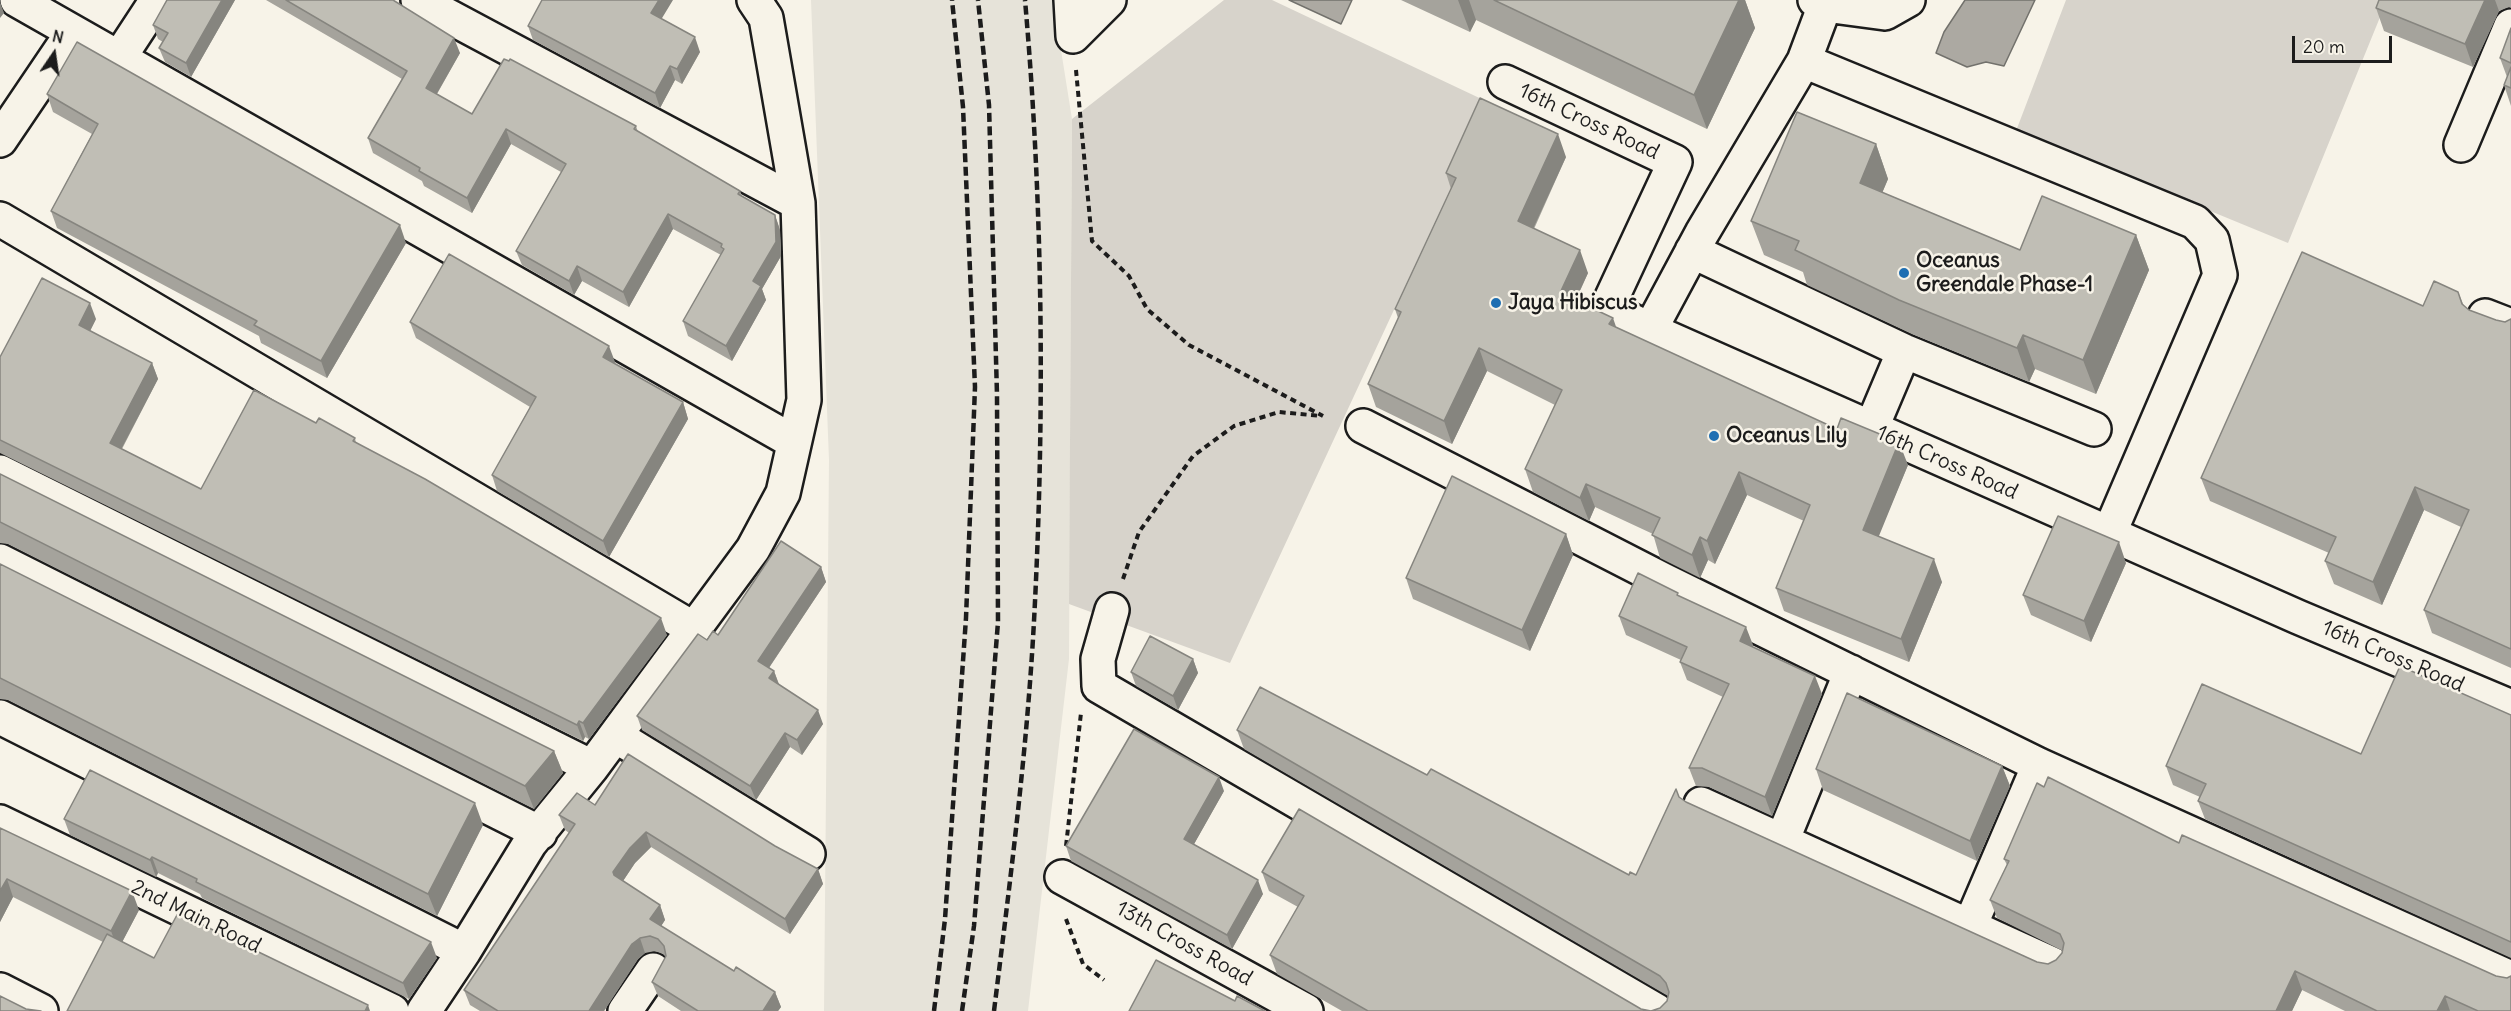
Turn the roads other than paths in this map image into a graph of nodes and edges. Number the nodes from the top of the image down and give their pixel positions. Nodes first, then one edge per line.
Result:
1 (17, 0) edge
2 (157, 0) edge
3 (418, 0) edge
4 (754, 0) edge
5 (1071, 0) edge
6 (1109, 0) edge
7 (1908, 0) edge
8 (1820, 3) edge
9 (2511, 26) edge
10 (74, 32) junction
11 (119, 58) junction
12 (1804, 61) junction
13 (1505, 82) dead end
14 (0, 140) edge
15 (2462, 145) dead end
16 (798, 202) junction
17 (0, 219) edge
18 (1692, 251) junction
19 (1650, 330) junction
20 (1904, 351) junction
21 (1363, 426) road end
22 (1871, 429) junction
23 (2094, 429) dead end
24 (794, 442) junction
25 (0, 472) edge
26 (2109, 534) junction
27 (0, 561) edge
28 (1112, 610) road end
29 (694, 629) junction
30 (1851, 672) junction
31 (2511, 707) edge
32 (0, 717) edge
33 (616, 736) junction
34 (2039, 765) junction
35 (592, 767) junction
36 (1701, 804) dead end
37 (0, 822) edge
38 (540, 832) junction
39 (1782, 842) junction
40 (808, 854) dead end
41 (1062, 877) road end
42 (1970, 926) junction
43 (464, 951) junction
44 (2052, 964) edge
45 (653, 970) dead end
46 (2511, 978) edge
47 (0, 990) edge
48 (40, 1011) edge
49 (392, 1011) edge
50 (424, 1011) edge
51 (625, 1011) edge
52 (1306, 1011) edge
53 (1657, 1011) edge

1 - 10 street
2 - 11 street
3 - 16 street
4 - 16 street
5 - 6 street
7 - 8 street
8 - 12 street
9 - 15 street
10 - 11 street
10 - 14 street
11 - 24 street
12 - 18 street
12 - 26 street
13 - 19 street, 16th Cross Road
16 - 24 street
17 - 29 street
18 - 19 street
18 - 20 street
19 - 22 street, 16th Cross Road
20 - 22 street
20 - 23 street
21 - 30 street
22 - 26 street, 16th Cross Road
24 - 29 street
25 - 35 street
26 - 31 street, 16th Cross Road
27 - 38 street
28 - 53 street
29 - 33 street
30 - 34 street
30 - 39 street
32 - 43 street
33 - 35 street
33 - 40 street
34 - 42 street
34 - 46 street
35 - 38 street
36 - 39 street
37 - 49 street, 2nd Main Road
38 - 43 street
39 - 42 street
41 - 52 street, 13th Cross Road
42 - 44 street
43 - 50 street
45 - 51 street
47 - 48 street

